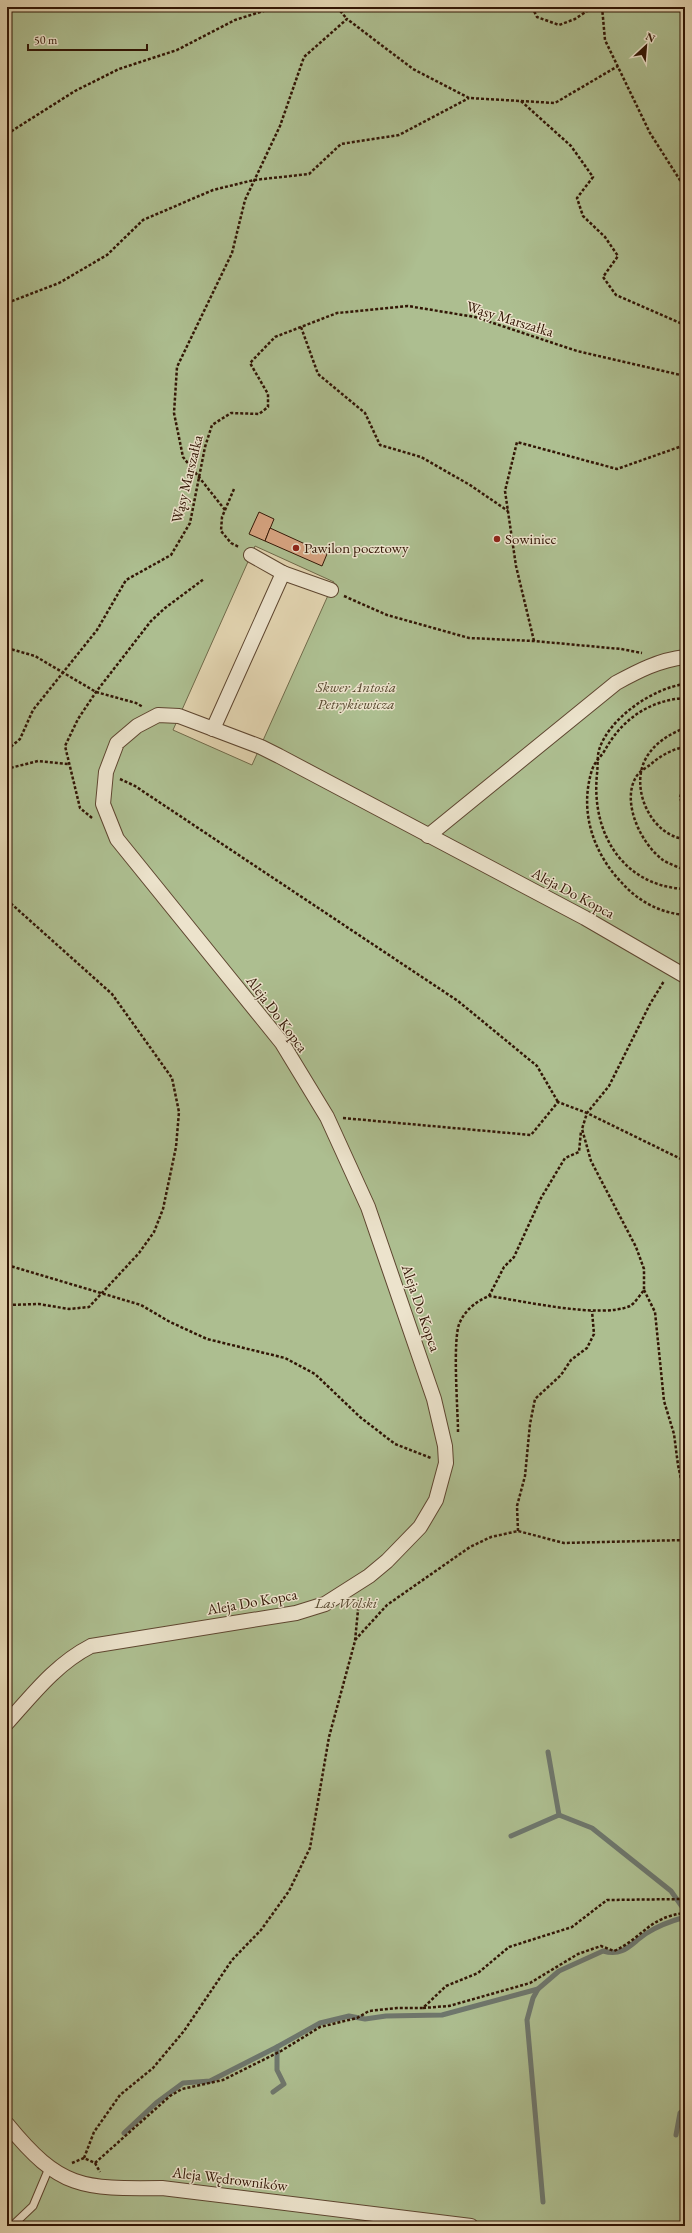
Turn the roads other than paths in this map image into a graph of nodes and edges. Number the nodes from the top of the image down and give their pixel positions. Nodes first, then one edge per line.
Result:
1 (251, 555) road end
2 (283, 573) junction
3 (335, 592) road end
4 (678, 658) edge
5 (213, 729) junction
6 (428, 836) junction
7 (685, 976) edge
8 (7, 1724) edge
9 (7, 2124) edge
10 (49, 2168) junction
11 (12, 2226) edge
12 (471, 2226) edge

1 - 2 street
2 - 3 street
2 - 5 street
4 - 6 street
5 - 6 street, Aleja Do Kopca
5 - 8 street, Aleja Do Kopca
6 - 7 street, Aleja Do Kopca
9 - 10 street, Aleja Wędrowników
10 - 11 lane
10 - 12 street, Aleja Wędrowników

